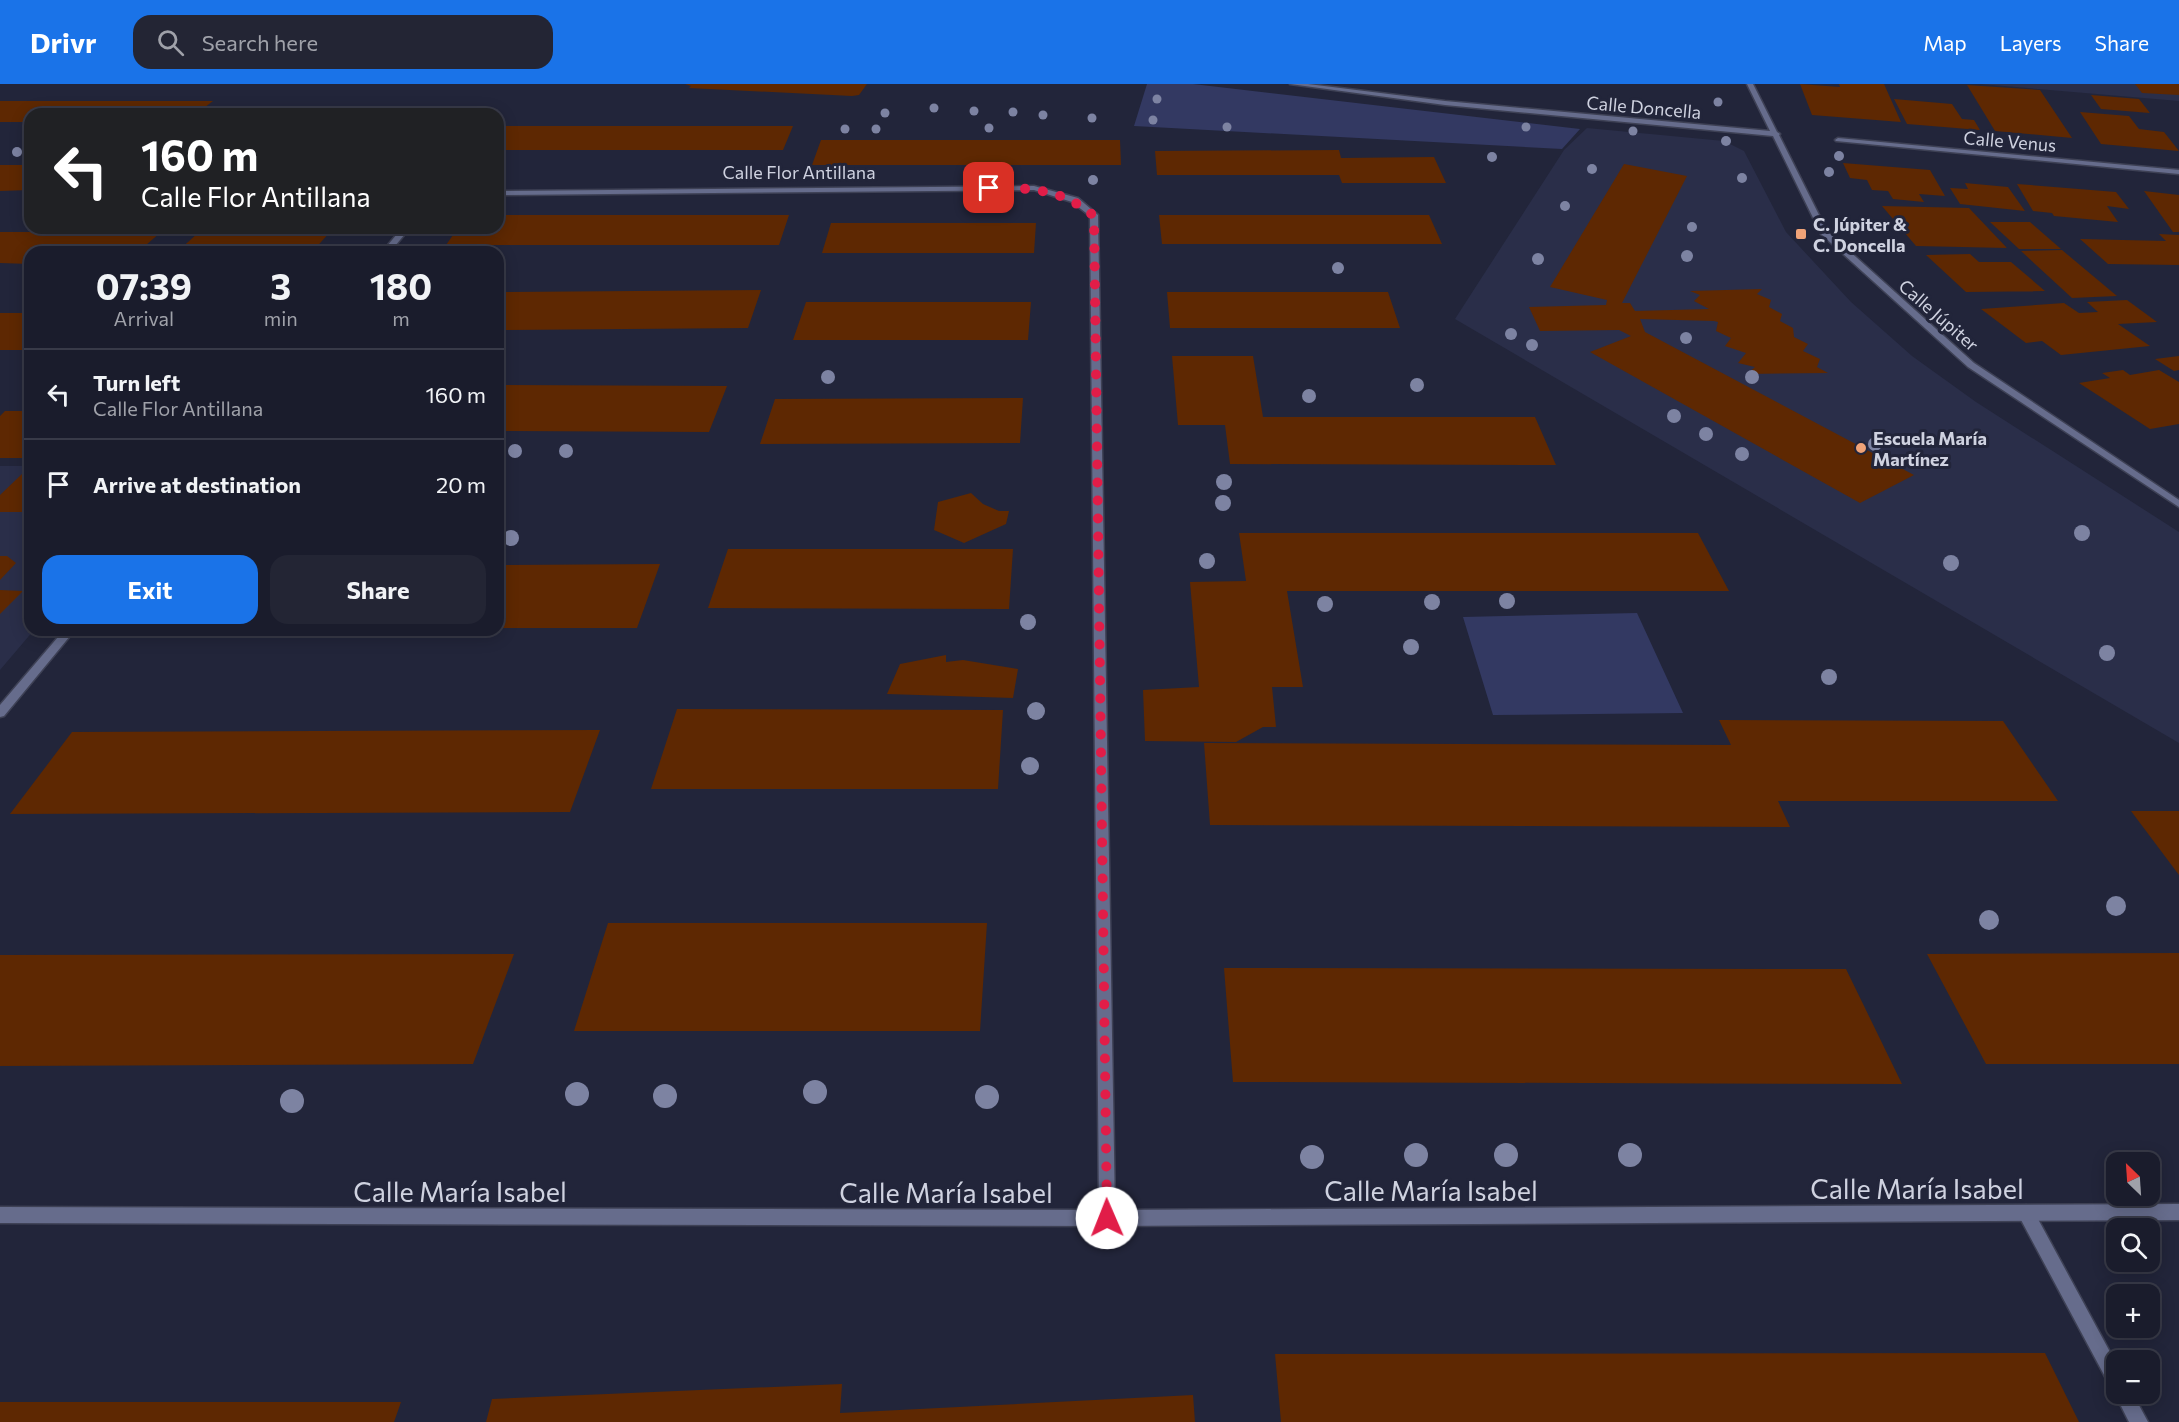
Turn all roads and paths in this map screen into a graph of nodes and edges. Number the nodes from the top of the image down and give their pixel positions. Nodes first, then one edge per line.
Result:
1 (1293, 84) edge
2 (1750, 84) edge
3 (1777, 134) junction
4 (1838, 140) dead end
5 (2179, 172) edge
6 (504, 193) edge
7 (401, 234) edge
8 (391, 246) edge
9 (2179, 504) edge
10 (65, 636) edge
11 (0, 713) edge
12 (2179, 1212) edge
13 (2026, 1213) junction
14 (0, 1215) edge
15 (1107, 1218) junction
16 (2106, 1361) edge
17 (2129, 1404) edge
18 (2139, 1422) edge

1 - 3 street, Calle Doncella
2 - 3 street, Calle Júpiter
3 - 9 street, Calle Júpiter
4 - 5 street, Calle Venus
6 - 15 street, Calle Flor Antillana
7 - 8 street
10 - 11 street
12 - 13 street, Calle María Isabel
13 - 15 street, Calle María Isabel
13 - 16 street
14 - 15 street, Calle María Isabel
17 - 18 street

